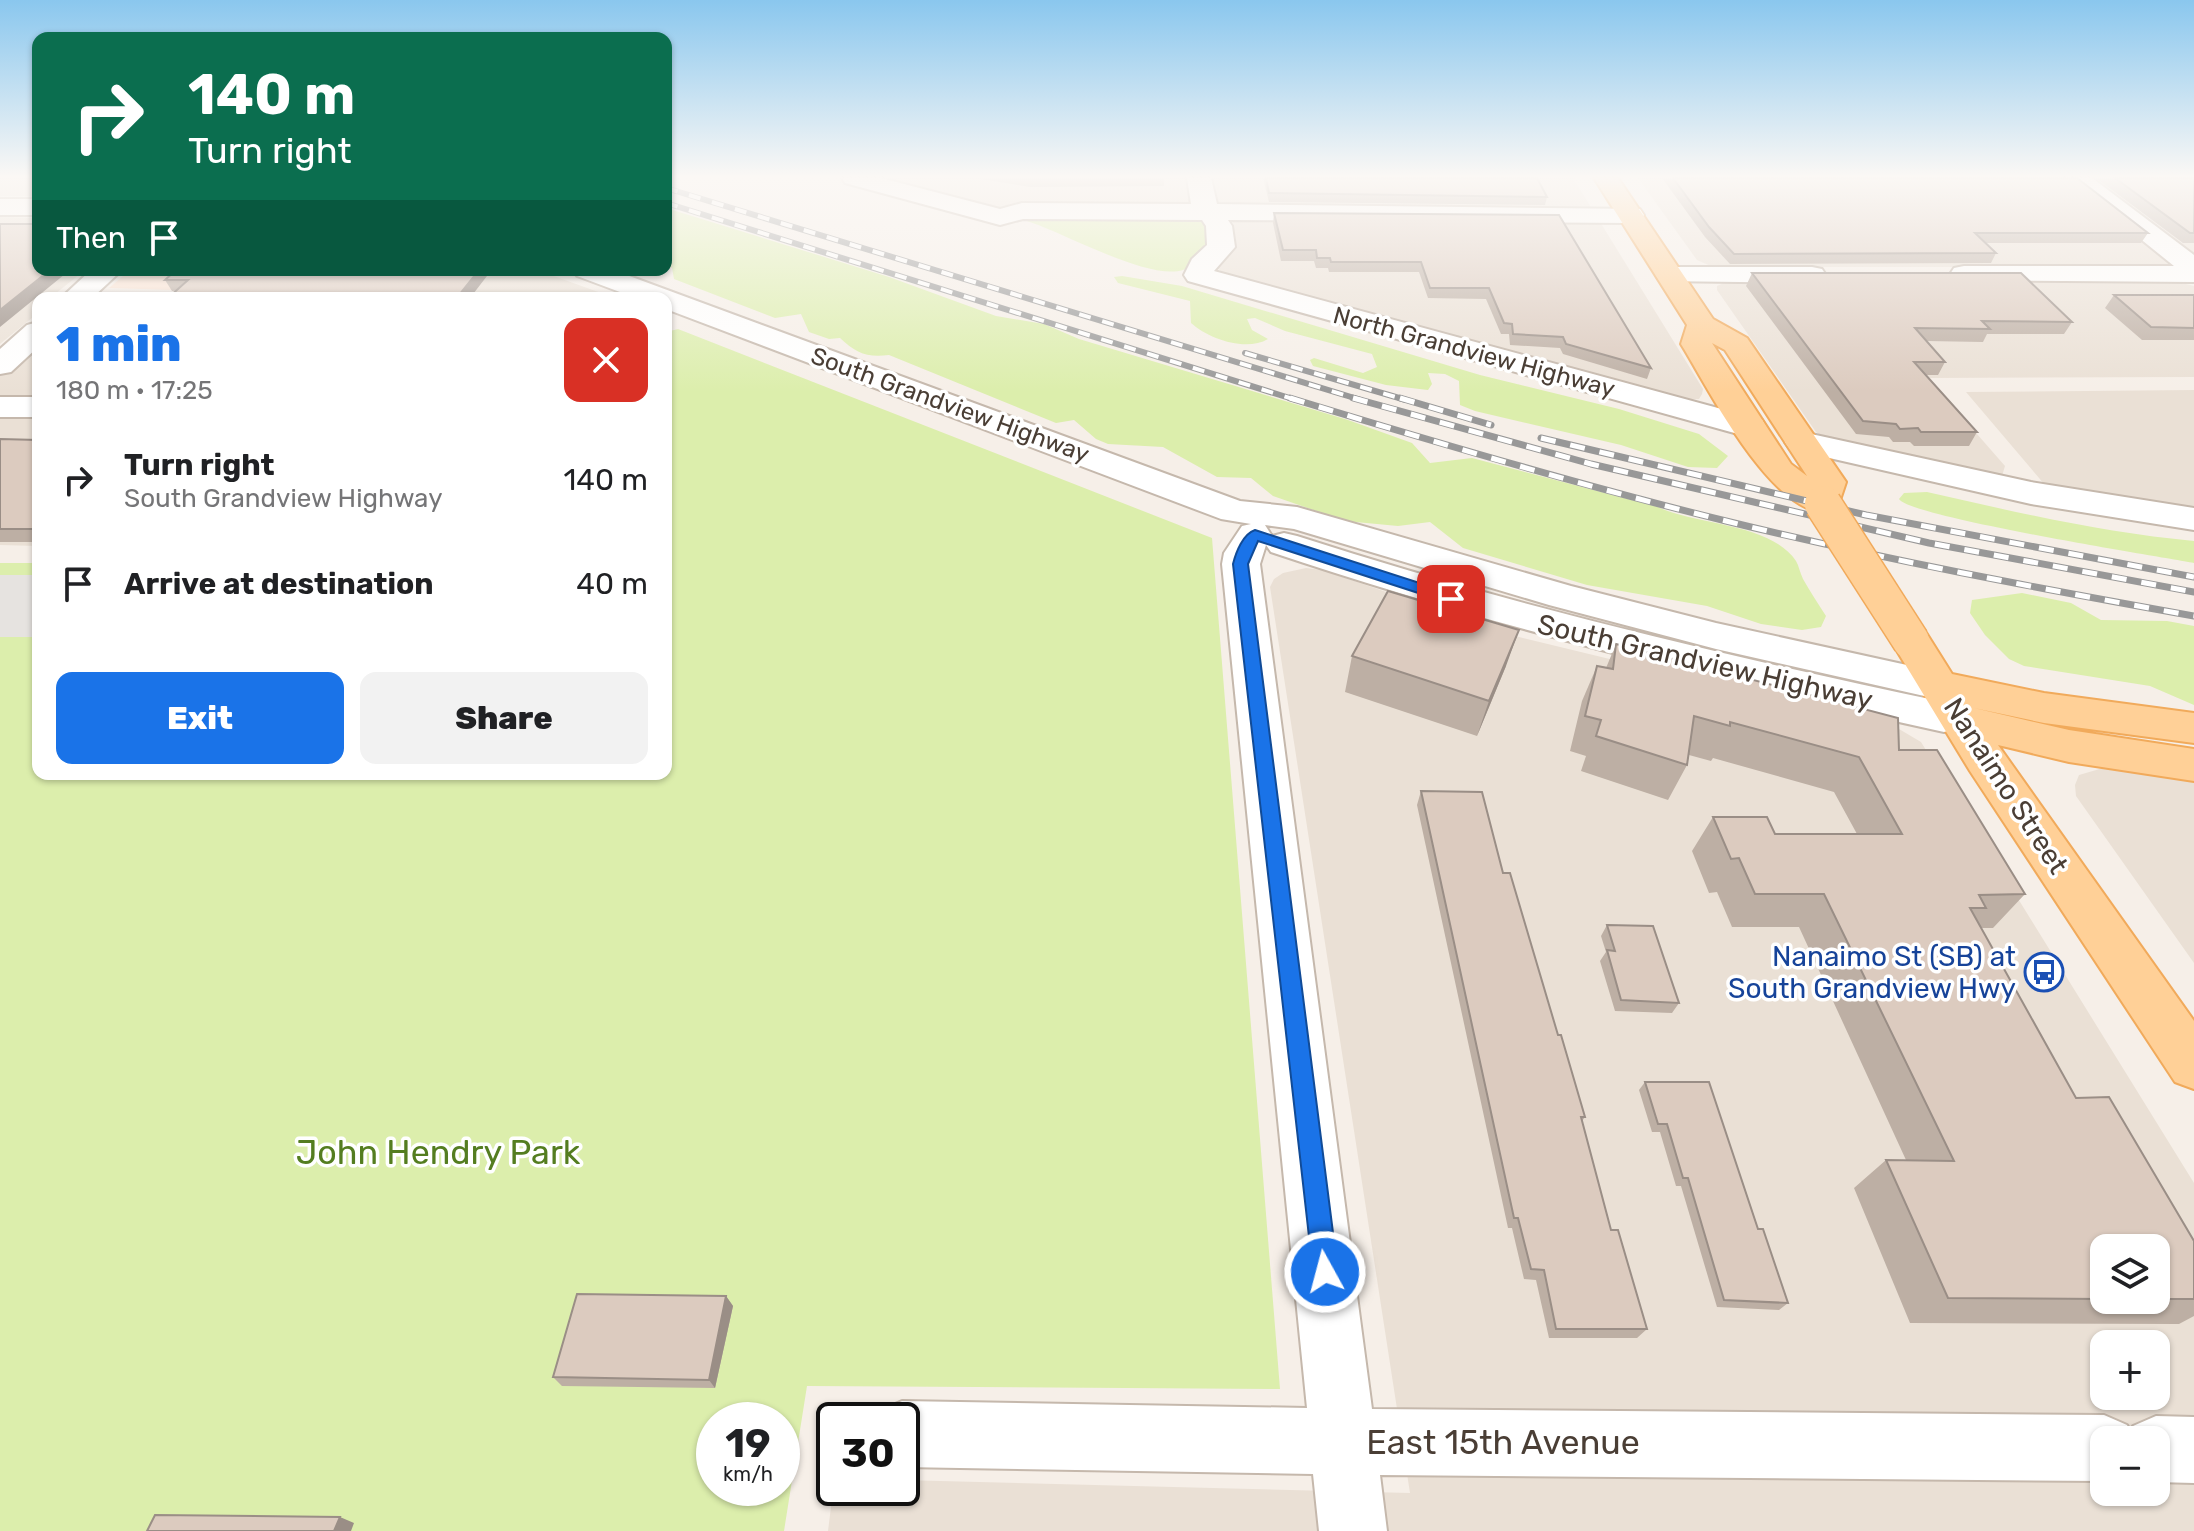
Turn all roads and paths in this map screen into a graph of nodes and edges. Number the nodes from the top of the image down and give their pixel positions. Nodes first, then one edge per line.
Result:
1 (1218, 249) edge
2 (1653, 249) edge
3 (2170, 249) edge
4 (2194, 268) edge
5 (2194, 274) edge
6 (1670, 275) junction
7 (1840, 275) edge
8 (1933, 275) edge
9 (101, 276) edge
10 (602, 276) edge
11 (82, 292) edge
12 (643, 292) edge
13 (672, 304) edge
14 (1702, 325) junction
15 (32, 336) edge
16 (0, 365) edge
17 (0, 407) edge
18 (32, 407) edge
19 (1750, 427) junction
20 (1802, 442) junction
21 (1826, 493) junction
22 (2194, 519) edge
23 (1244, 523) junction
24 (1952, 704) junction
25 (2194, 728) edge
26 (2194, 765) edge
27 (2194, 1065) edge
28 (920, 1434) edge
29 (1344, 1442) junction
30 (2090, 1448) edge
31 (2170, 1449) edge
32 (2194, 1450) edge
33 (1353, 1531) edge

1 - 19 street, North Grandview Highway
2 - 6 main road, Nanaimo Street
3 - 4 street
5 - 8 street
6 - 7 street
6 - 14 main road, Nanaimo Street
9 - 11 street
10 - 12 street, South Grandview Highway
13 - 23 street, South Grandview Highway
14 - 19 main road, Nanaimo Street
14 - 20 main road, Nanaimo Street
15 - 16 street
17 - 18 street
19 - 21 main road, Nanaimo Street
20 - 21 main road, Nanaimo Street
20 - 22 street
21 - 24 main road, Nanaimo Street, bridge
23 - 24 street, South Grandview Highway
23 - 29 street
24 - 25 main road, South Grandview Highway
24 - 26 main road, South Grandview Highway
24 - 27 main road, Nanaimo Street
28 - 29 street, East 15th Avenue
29 - 30 street, East 15th Avenue
29 - 33 street
31 - 32 street

